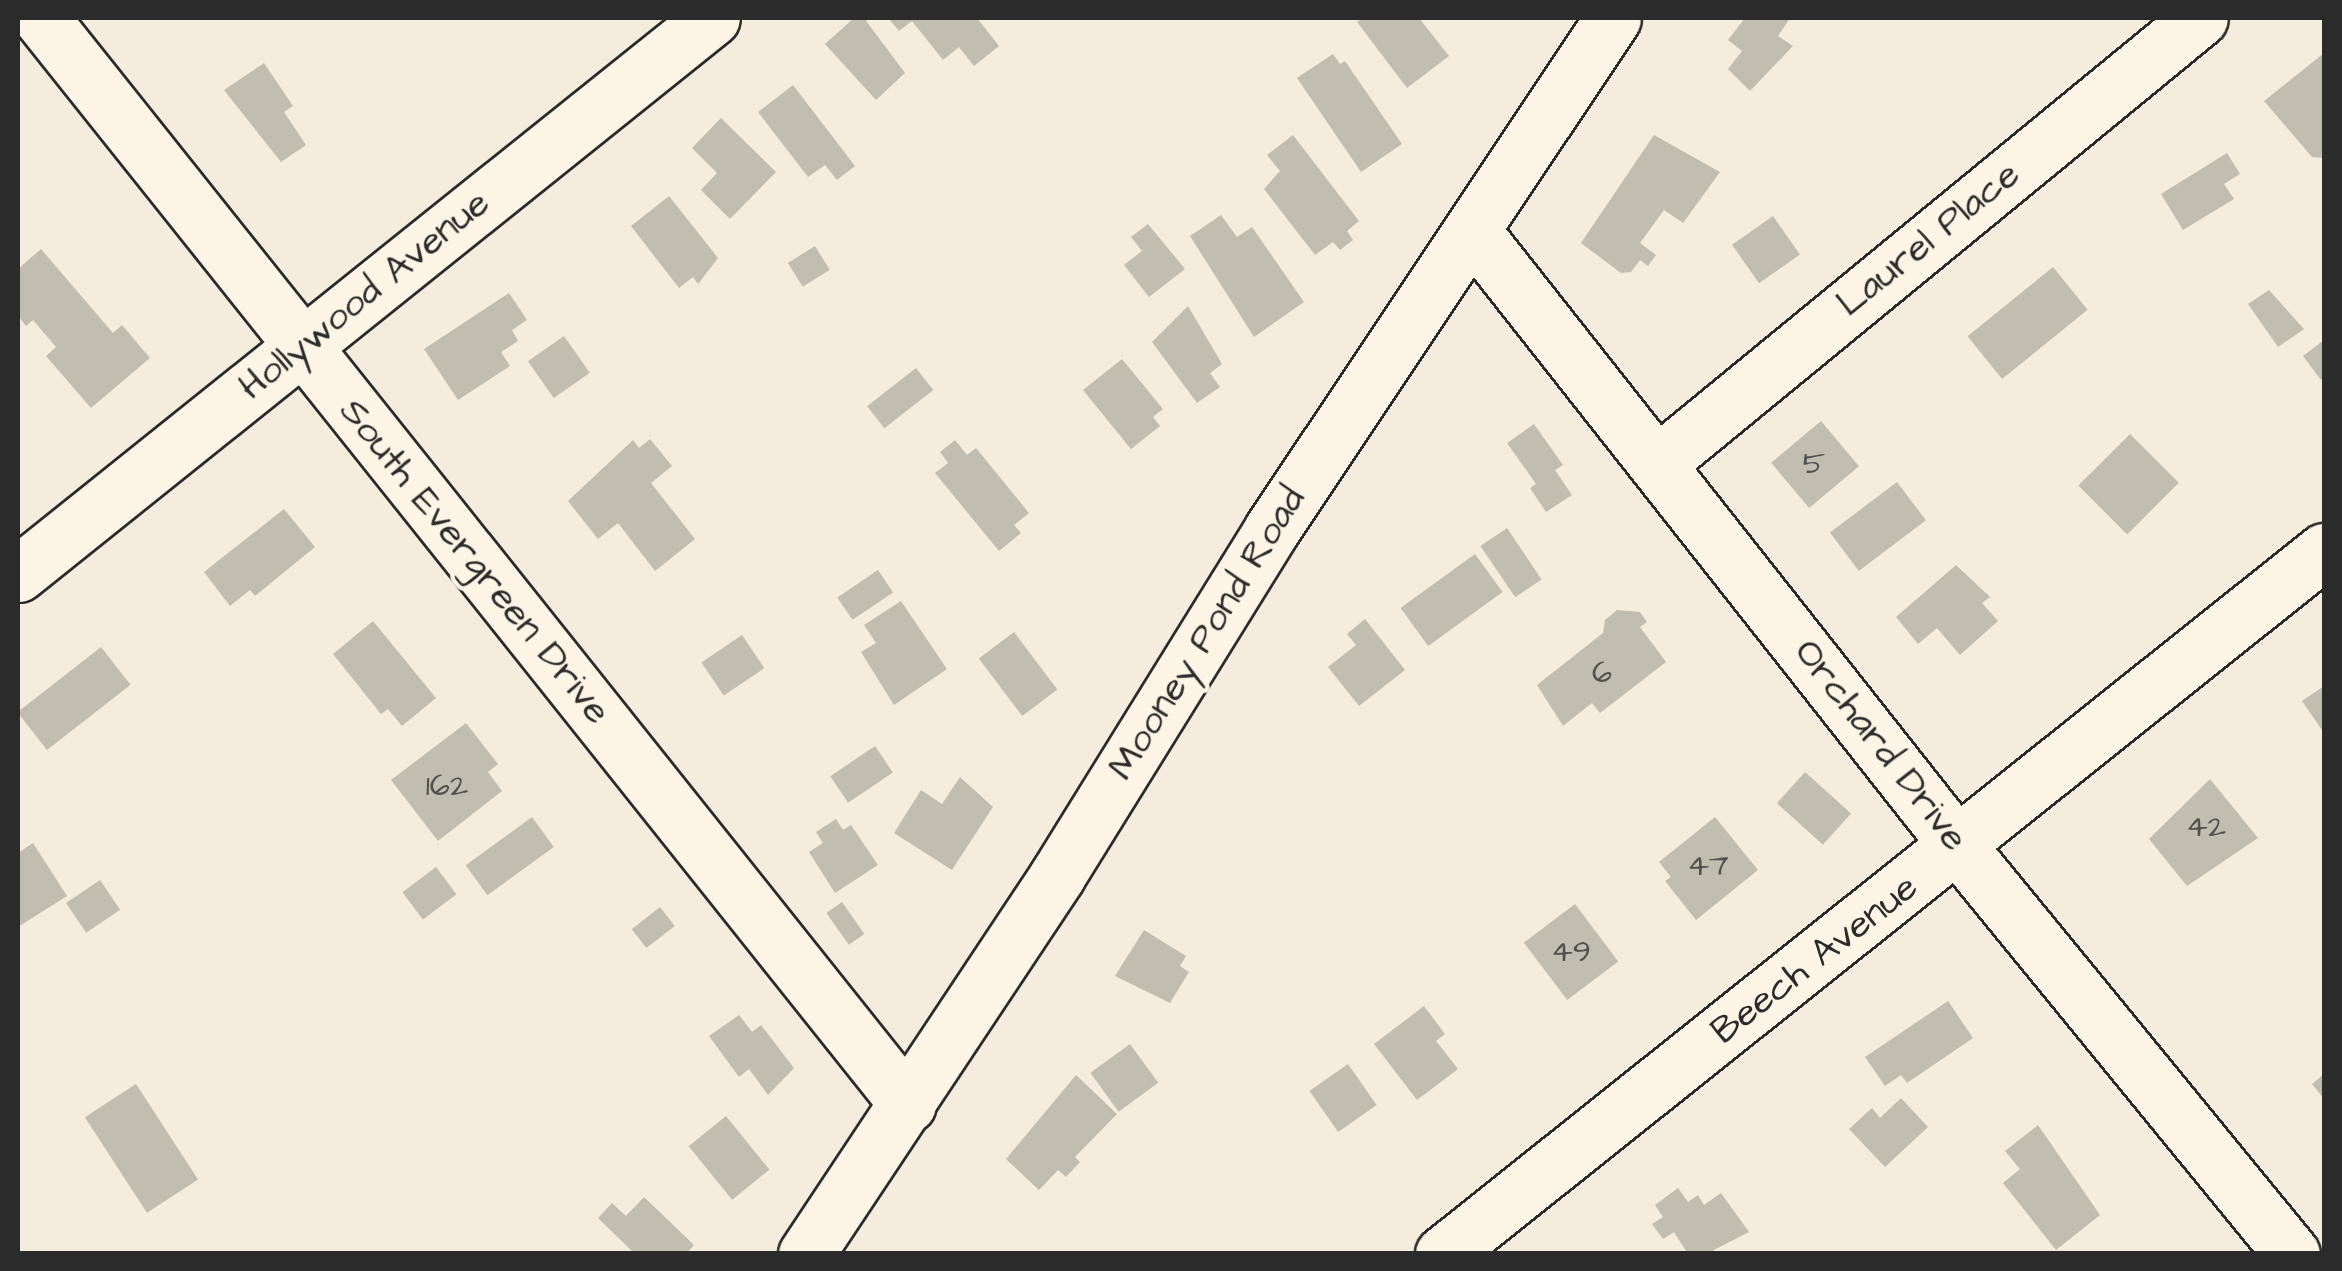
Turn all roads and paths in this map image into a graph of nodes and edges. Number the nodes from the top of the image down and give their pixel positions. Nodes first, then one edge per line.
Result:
1 (41, 18) edge
2 (712, 18) edge
3 (1614, 18) edge
4 (2200, 18) edge
5 (1474, 234) junction
6 (302, 348) junction
7 (1658, 463) junction
8 (2324, 551) edge
9 (18, 574) edge
10 (1958, 846) junction
11 (908, 1106) junction
12 (806, 1254) edge
13 (1444, 1254) edge
14 (2292, 1254) edge

1 - 6 street, South Evergreen Drive
2 - 6 street, Hollywood Avenue
3 - 5 street, Mooney Pond Road
4 - 7 street, Laurel Place
5 - 7 street, Orchard Drive
5 - 11 street, Mooney Pond Road
6 - 9 street, Hollywood Avenue
6 - 11 street, South Evergreen Drive
7 - 10 street, Orchard Drive
8 - 10 street, Beech Avenue
10 - 13 street, Beech Avenue
10 - 14 street, Orchard Drive
11 - 12 street, Mooney Pond Road

